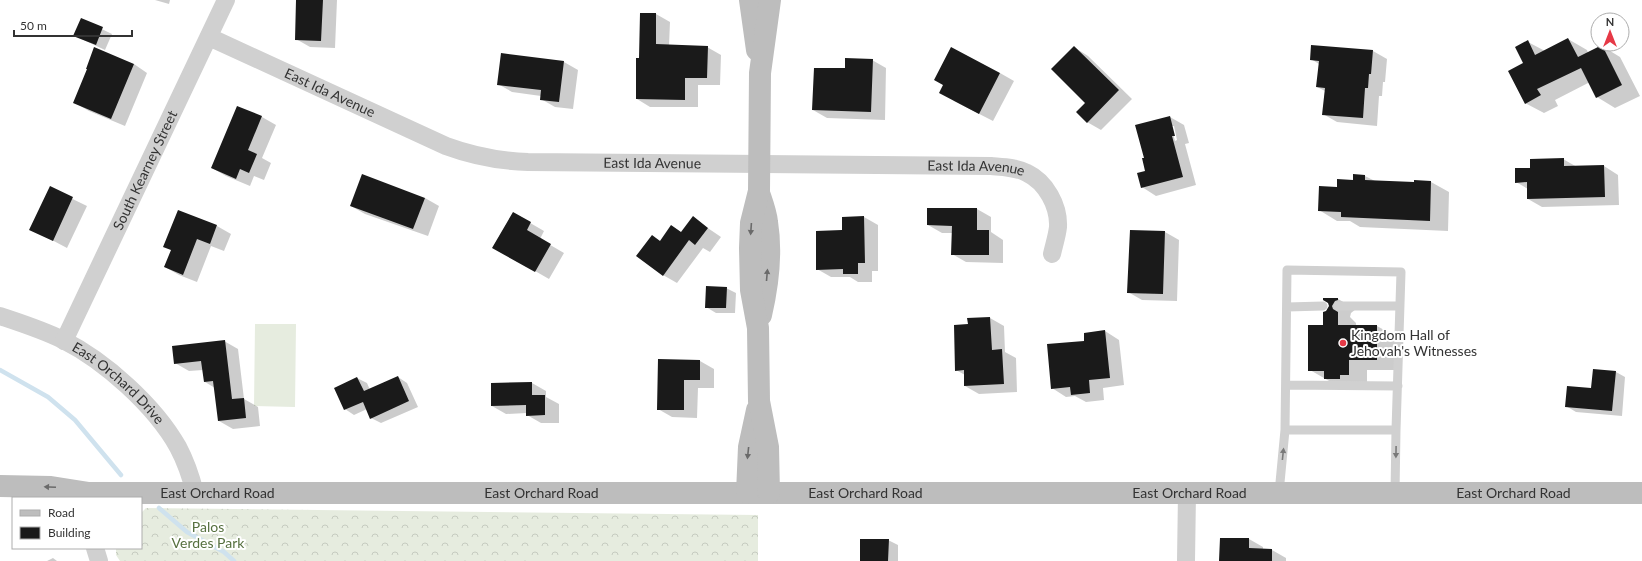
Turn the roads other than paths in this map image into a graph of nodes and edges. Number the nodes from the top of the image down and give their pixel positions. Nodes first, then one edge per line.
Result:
1 (226, 0) edge
2 (750, 0) edge
3 (770, 0) edge
4 (209, 37) junction
5 (760, 73) junction
6 (759, 164) junction
7 (1052, 254) dead end
8 (1323, 306) dead end
9 (1338, 306) dead end
10 (1400, 306) junction
11 (1287, 307) junction
12 (0, 316) edge
13 (64, 341) junction
14 (1286, 385) junction
15 (1398, 386) junction
16 (759, 401) junction
17 (1286, 430) junction
18 (1396, 430) junction
19 (0, 486) edge
20 (195, 493) junction
21 (747, 493) junction
22 (769, 493) junction
23 (1187, 493) junction
24 (1279, 493) junction
25 (1395, 493) junction
26 (1642, 493) edge
27 (82, 496) edge
28 (0, 500) edge
29 (12, 500) edge
30 (95, 549) edge
31 (99, 561) edge
32 (1186, 561) edge

1 - 4 street, South Kearney Street
2 - 5 main road
3 - 5 main road
4 - 6 street, East Ida Avenue
4 - 13 street, South Kearney Street
5 - 6 main road
6 - 7 street, East Ida Avenue
6 - 16 main road
8 - 11 lane
9 - 10 lane
10 - 11 lane
10 - 15 lane
11 - 14 lane
12 - 13 street, East Orchard Drive
13 - 20 street, East Orchard Drive
14 - 15 lane
14 - 17 lane
15 - 18 lane
16 -> 21 main road
16 - 22 main road
17 - 18 lane
24 -> 17 lane
18 -> 25 lane
27 -> 19 main road, East Orchard Road
20 - 21 main road, East Orchard Road
20 - 27 main road, East Orchard Road
21 - 22 main road, East Orchard Road
22 - 23 main road, East Orchard Road
23 - 24 main road, East Orchard Road
23 - 32 street
24 - 25 main road, East Orchard Road
25 - 26 main road, East Orchard Road
28 - 29 main road
30 - 31 street

